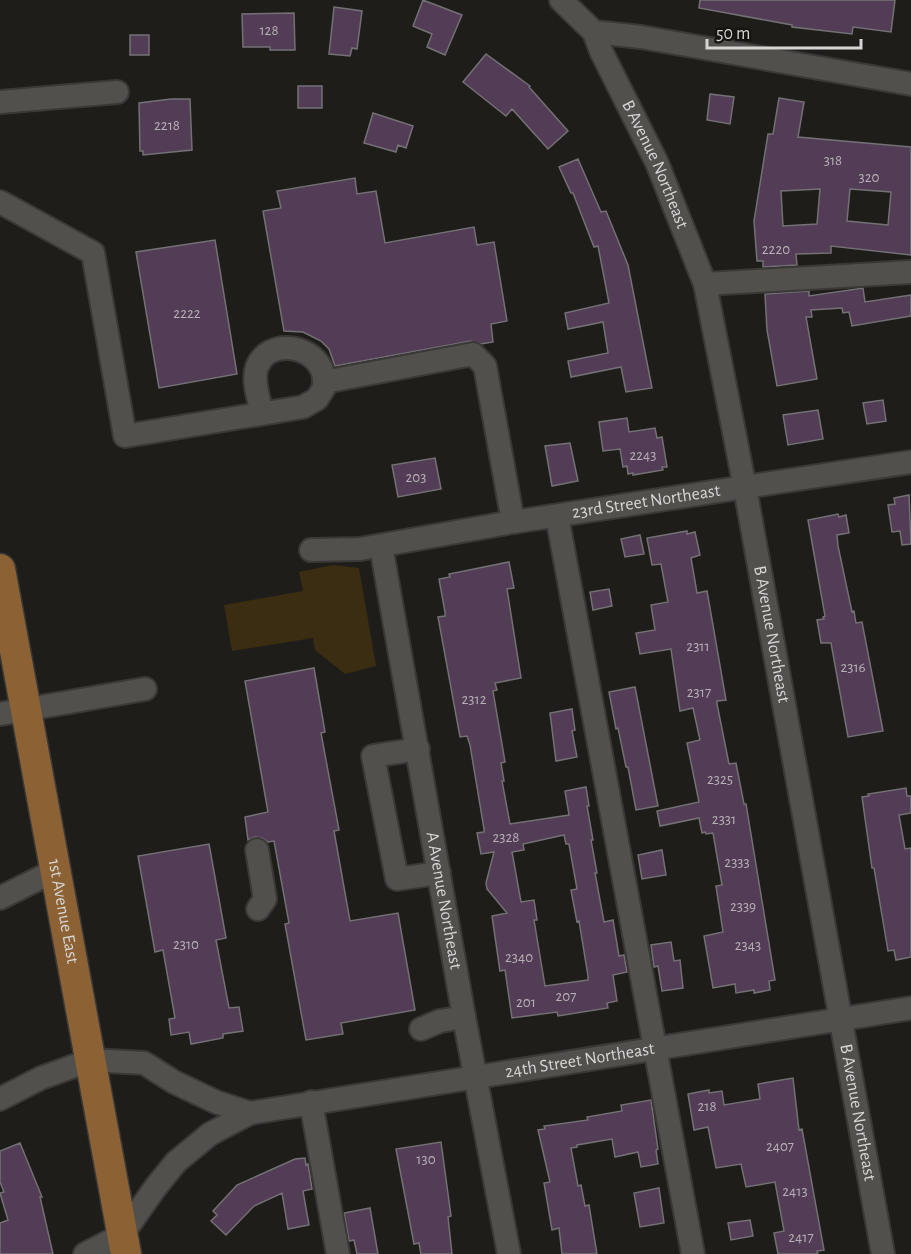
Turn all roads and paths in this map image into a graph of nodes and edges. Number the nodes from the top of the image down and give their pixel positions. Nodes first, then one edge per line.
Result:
1 (561, 0) edge
2 (594, 32) junction
3 (911, 84) edge
4 (117, 92) dead end
5 (0, 102) edge
6 (0, 202) edge
7 (911, 272) edge
8 (705, 284) junction
9 (324, 382) junction
10 (262, 413) junction
11 (911, 462) edge
12 (745, 488) junction
13 (556, 516) junction
14 (513, 522) junction
15 (381, 546) junction
16 (311, 550) dead end
17 (0, 569) edge
18 (145, 689) dead end
19 (12, 712) edge
20 (418, 749) junction
21 (257, 850) dead end
22 (56, 870) junction
23 (439, 873) junction
24 (0, 898) edge
25 (258, 909) dead end
26 (911, 1008) edge
27 (464, 1017) junction
28 (840, 1019) junction
29 (421, 1029) dead end
30 (656, 1048) junction
31 (91, 1060) junction
32 (477, 1076) junction
33 (0, 1099) edge
34 (311, 1102) junction
35 (250, 1113) junction
36 (124, 1244) edge
37 (85, 1254) edge
38 (338, 1254) edge
39 (509, 1254) edge
40 (693, 1254) edge
41 (883, 1254) edge

1 - 2 street
2 - 3 street
2 - 8 street, B Avenue Northeast
4 - 5 street
6 - 10 street
7 - 8 street
8 - 12 street, B Avenue Northeast
9 - 10 street
9 - 10 street
9 - 14 street
11 - 12 street, 23rd Street Northeast
12 - 13 street, 23rd Street Northeast
12 - 28 street, B Avenue Northeast
13 - 14 street, 23rd Street Northeast
13 - 30 street
14 - 15 street, 23rd Street Northeast
15 - 16 street, 23rd Street Northeast
15 - 20 street, A Avenue Northeast
17 - 19 main road, 1st Avenue East
18 - 19 street
19 - 22 main road, 1st Avenue East
20 - 23 street, A Avenue Northeast
20 - 23 street
21 - 25 street
22 - 24 street
22 - 31 main road, 1st Avenue East
23 - 27 street, A Avenue Northeast
26 - 28 street, 24th Street Northeast
27 - 29 street
27 - 32 street, A Avenue Northeast
28 - 30 street, 24th Street Northeast
28 - 41 street, B Avenue Northeast
30 - 32 street, 24th Street Northeast
30 - 40 street
31 - 33 street
31 - 35 street, 24th Street Northeast
31 - 36 main road, 1st Avenue East
32 - 34 street, 24th Street Northeast
32 - 39 street, A Avenue Northeast
34 - 35 street, 24th Street Northeast
34 - 38 street
35 - 36 street, 24th Street Northeast
36 - 37 street

